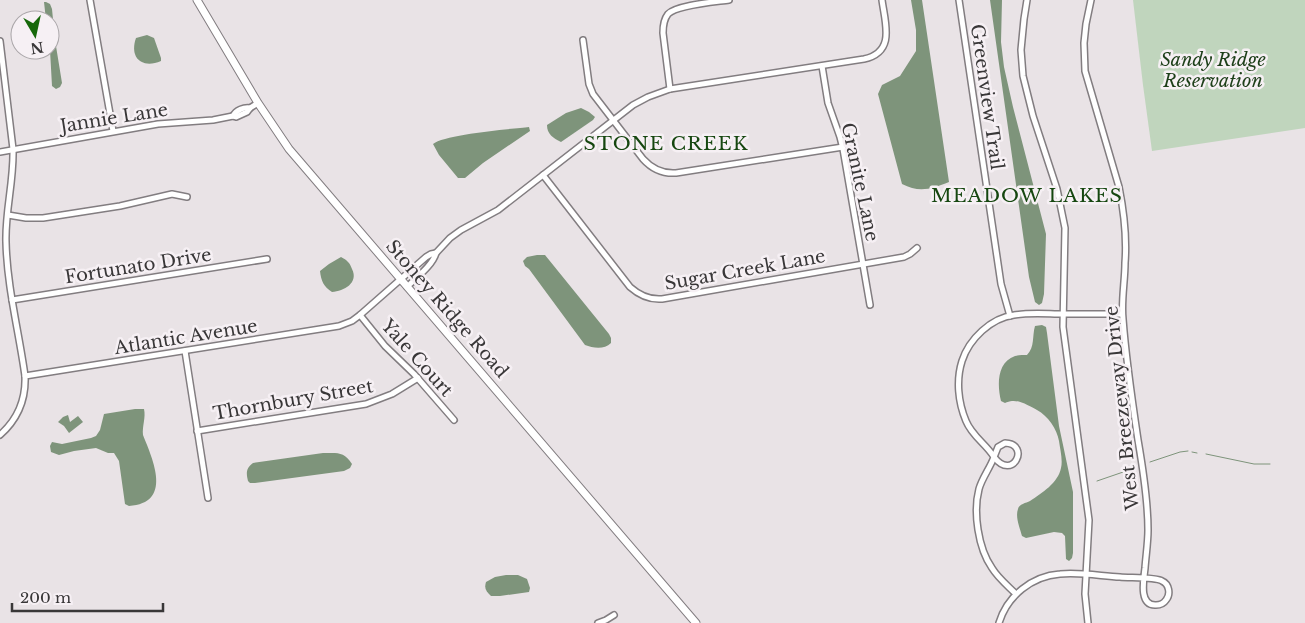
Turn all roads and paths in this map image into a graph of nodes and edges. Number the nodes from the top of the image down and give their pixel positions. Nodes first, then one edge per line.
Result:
1 (90, 0) edge
2 (196, 0) edge
3 (729, 0) edge
4 (882, 0) edge
5 (959, 0) edge
6 (1027, 0) edge
7 (1091, 0) edge
8 (583, 40) dead end
9 (0, 41) edge
10 (822, 66) junction
11 (670, 89) junction
12 (258, 103) junction
13 (614, 120) junction
14 (113, 131) junction
15 (843, 147) junction
16 (13, 149) junction
17 (0, 152) edge
18 (543, 175) junction
19 (187, 197) dead end
20 (8, 215) junction
21 (916, 248) dead end
22 (436, 253) junction
23 (267, 259) dead end
24 (863, 264) junction
25 (401, 280) junction
26 (407, 286) junction
27 (12, 300) junction
28 (870, 305) dead end
29 (1063, 314) junction
30 (1122, 314) junction
31 (360, 315) junction
32 (1010, 316) junction
33 (185, 351) junction
34 (25, 376) junction
35 (418, 378) junction
36 (454, 420) dead end
37 (198, 431) junction
38 (0, 434) edge
39 (994, 457) junction
40 (208, 498) dead end
41 (1086, 575) junction
42 (1144, 579) junction
43 (1016, 594) junction
44 (614, 614) dead end
45 (598, 623) edge
46 (696, 623) edge
47 (999, 623) edge
48 (1088, 623) edge

1 - 14 street
2 - 12 street, Stoney Ridge Road
3 - 11 street
4 - 10 street
5 - 32 street, Greenview Trail
6 - 29 street
7 - 30 street, West Breezeway Drive
8 - 13 street
9 - 16 street
10 - 11 street
10 - 15 street, Granite Lane
11 - 13 street
12 - 14 street, Jannie Lane
12 - 25 street, Stoney Ridge Road
13 - 15 street
13 - 18 street
14 - 16 street, Jannie Lane
15 - 24 street, Granite Lane
16 - 17 street, Jannie Lane
16 - 20 street
18 - 22 street
18 - 24 street, Sugar Creek Lane
19 - 20 street
20 - 27 street
21 - 24 street, Sugar Creek Lane
22 - 25 street, Atlantic Avenue
22 - 26 street
23 - 27 street, Fortunato Drive
24 - 28 street, Granite Lane
25 - 26 street, Stoney Ridge Road
25 - 31 street, Atlantic Avenue
26 - 46 street, Stoney Ridge Road
27 - 34 street
29 - 30 street
29 - 32 street
29 - 41 street
30 - 42 street, West Breezeway Drive
31 - 33 street, Atlantic Avenue
31 - 35 street, Yale Court
32 - 39 street
33 - 34 street, Atlantic Avenue
33 - 37 street
34 - 38 street
35 - 36 street, Yale Court
35 - 37 street, Thornbury Street
37 - 40 street
39 - 39 street
39 - 43 street
41 - 42 street, West Breezeway Drive
41 - 43 street, West Breezeway Drive
41 - 48 street
42 - 42 street, West Breezeway Drive
43 - 47 street
44 - 45 street

